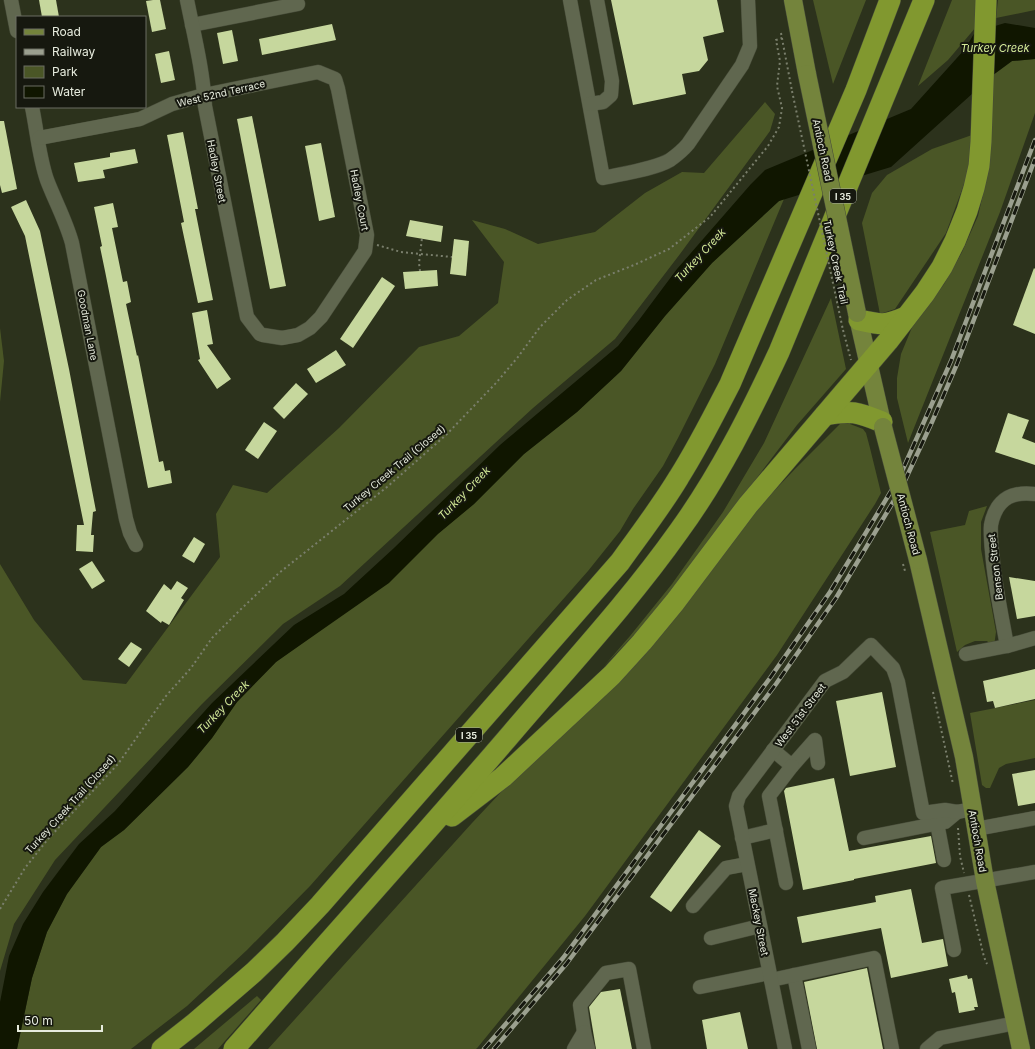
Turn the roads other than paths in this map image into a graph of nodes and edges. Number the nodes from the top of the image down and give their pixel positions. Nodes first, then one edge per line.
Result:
1 (11, 0) edge
2 (187, 0) edge
3 (570, 0) edge
4 (597, 0) edge
5 (748, 0) edge
6 (793, 0) edge
7 (924, 0) edge
8 (298, 4) dead end
9 (887, 4) edge
10 (986, 8) edge
11 (192, 24) junction
12 (16, 26) edge
13 (335, 79) joint
14 (204, 95) junction
15 (590, 104) junction
16 (32, 108) edge
17 (39, 138) junction
18 (906, 316) junction
19 (853, 321) junction
20 (263, 335) joint
21 (868, 364) junction
22 (824, 415) junction
23 (882, 424) junction
24 (1035, 494) edge
25 (136, 545) dead end
26 (1035, 638) edge
27 (1007, 646) junction
28 (966, 654) dead end
29 (773, 750) junction
30 (818, 763) dead end
31 (792, 766) junction
32 (739, 796) joint
33 (965, 811) junction
34 (1035, 818) edge
35 (937, 823) junction
36 (976, 829) junction
37 (776, 830) junction
38 (742, 838) junction
39 (864, 838) dead end
40 (418, 842) junction
41 (944, 860) dead end
42 (747, 864) junction
43 (1035, 872) edge
44 (985, 881) junction
45 (786, 883) dead end
46 (693, 906) dead end
47 (760, 926) junction
48 (712, 938) dead end
49 (954, 950) dead end
50 (794, 975) junction
51 (770, 976) junction
52 (700, 987) dead end
53 (1016, 1023) junction
54 (584, 1032) junction
55 (162, 1049) edge
56 (234, 1049) edge
57 (574, 1049) edge
58 (588, 1049) edge
59 (644, 1049) edge
60 (785, 1049) edge
61 (809, 1049) edge
62 (892, 1049) edge
63 (927, 1049) edge
64 (1021, 1049) edge

1 - 12 street
2 - 11 street, Hadley Street
3 - 15 street
4 - 15 street
5 - 15 street
6 - 19 main road, Antioch Road, bridge
7 - 40 highway, I 35, bridge
8 - 11 street
9 - 55 highway, I 35, bridge
10 - 18 highway
11 - 14 street, Hadley Street
13 - 14 street, West 52nd Terrace
13 - 20 street, Hadley Court
14 - 17 street, West 52nd Terrace
14 - 20 street, Hadley Street
16 - 17 street, Goodman Lane
17 - 25 street, Goodman Lane
18 - 19 highway
18 - 21 highway
19 - 21 main road, Antioch Road
21 - 22 highway
21 - 23 main road, Antioch Road
22 - 23 highway
22 - 40 highway
23 - 33 main road, Antioch Road, bridge
24 - 27 street, Benson Street
26 - 27 street
27 - 28 street
29 - 31 street
29 - 32 street, West 51st Street
29 - 33 street, West 51st Street
30 - 31 street
31 - 37 street
32 - 38 street, Mackey Street
33 - 35 street
33 - 36 main road, Antioch Road
34 - 36 street
35 - 39 street
35 - 41 street
36 - 44 main road, Antioch Road
37 - 38 street
37 - 45 street
38 - 42 street, Mackey Street
40 - 56 highway, I 35
42 - 46 street
42 - 47 street, Mackey Street
43 - 44 street
44 - 49 street
44 - 53 main road, Antioch Road
47 - 48 street
47 - 51 street, Mackey Street
50 - 51 street
50 - 61 street
50 - 62 street
51 - 52 street
51 - 60 street, Mackey Street
53 - 63 street
53 - 64 main road, Antioch Road
54 - 57 street
54 - 58 street
54 - 59 street

